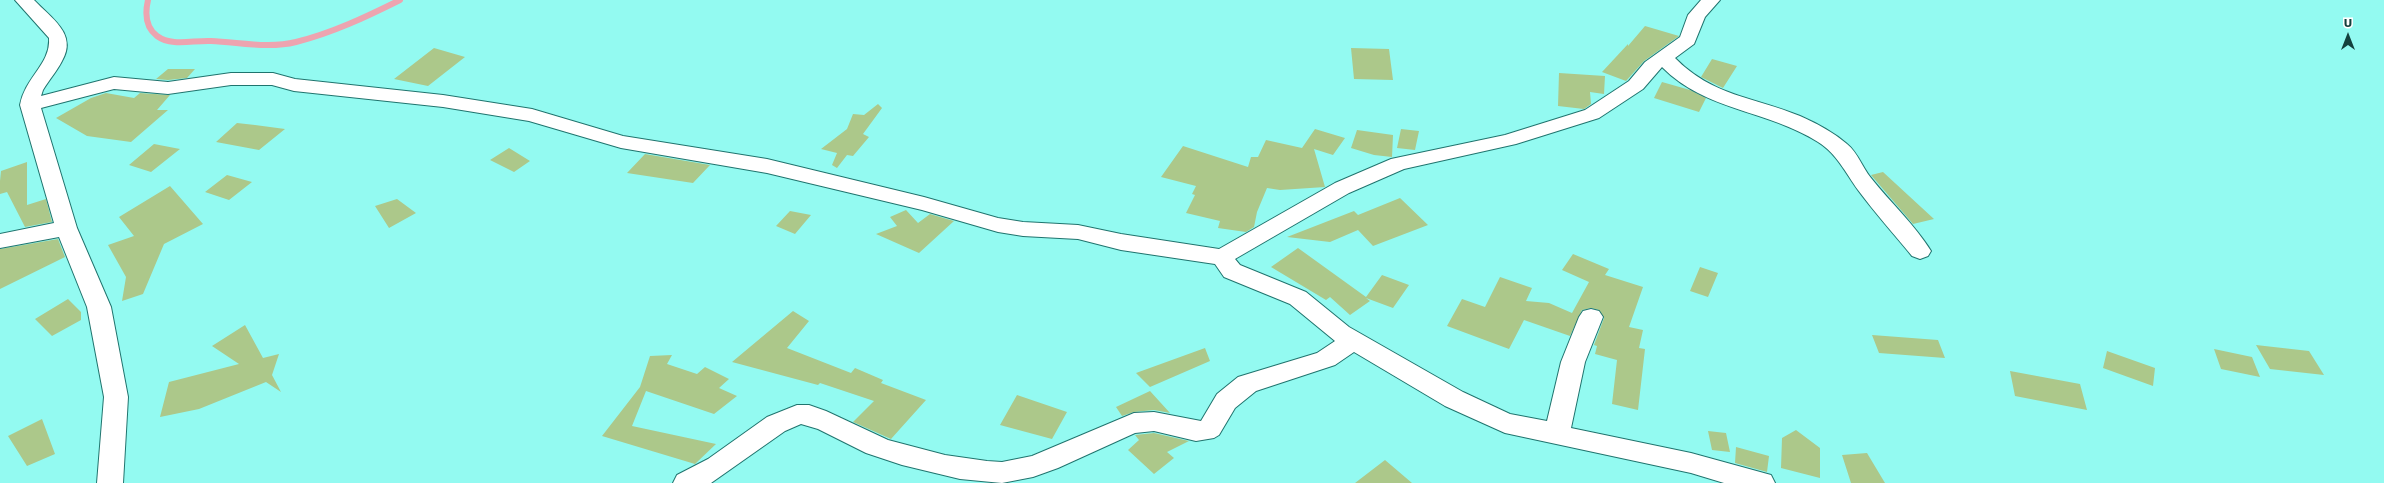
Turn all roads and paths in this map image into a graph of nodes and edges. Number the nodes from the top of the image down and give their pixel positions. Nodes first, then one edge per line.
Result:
1 (24, 0) edge
2 (1711, 0) edge
3 (1664, 58) junction
4 (30, 105) junction
5 (66, 228) junction
6 (0, 241) edge
7 (1920, 251) dead end
8 (1222, 257) junction
9 (1591, 317) dead end
10 (1354, 340) junction
11 (1557, 433) junction
12 (110, 483) edge
13 (686, 483) edge
14 (1762, 483) edge

1 - 4 street
2 - 3 street
3 - 7 street
3 - 8 street
4 - 5 street
4 - 8 street
5 - 6 street
5 - 12 street
8 - 10 street
9 - 11 street
10 - 11 street
10 - 13 street
11 - 14 street

